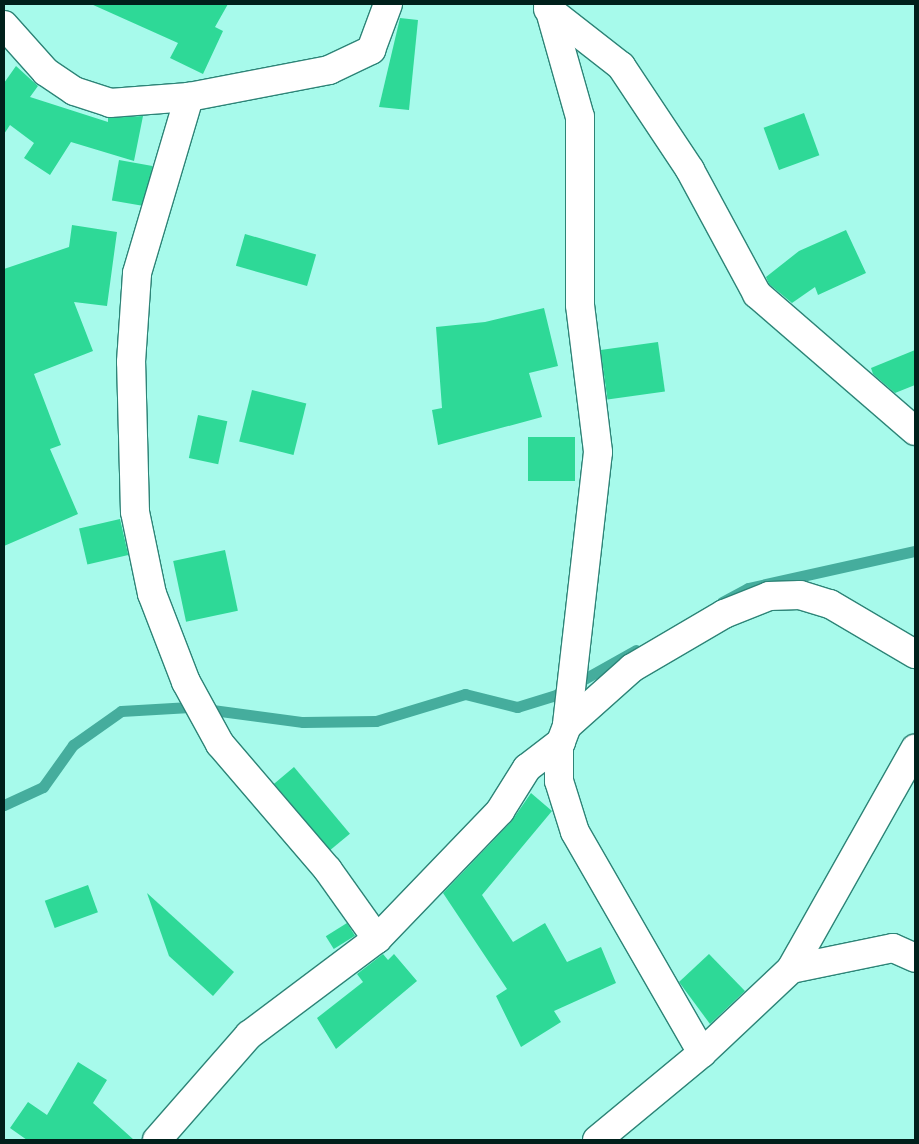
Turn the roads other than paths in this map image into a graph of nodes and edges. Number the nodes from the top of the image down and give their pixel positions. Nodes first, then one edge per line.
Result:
1 (388, 4) edge
2 (548, 6) edge
3 (4, 25) edge
4 (189, 97) junction
5 (915, 431) edge
6 (915, 654) edge
7 (564, 734) junction
8 (915, 750) edge
9 (378, 939) junction
10 (915, 958) edge
11 (791, 969) junction
12 (702, 1053) junction
13 (157, 1140) edge
14 (597, 1140) edge

1 - 4 street
2 - 5 street
2 - 7 street
3 - 4 street
4 - 9 street
6 - 7 street
7 - 9 street
7 - 12 street
8 - 11 street
9 - 13 street
10 - 11 street
11 - 12 street
12 - 14 street

